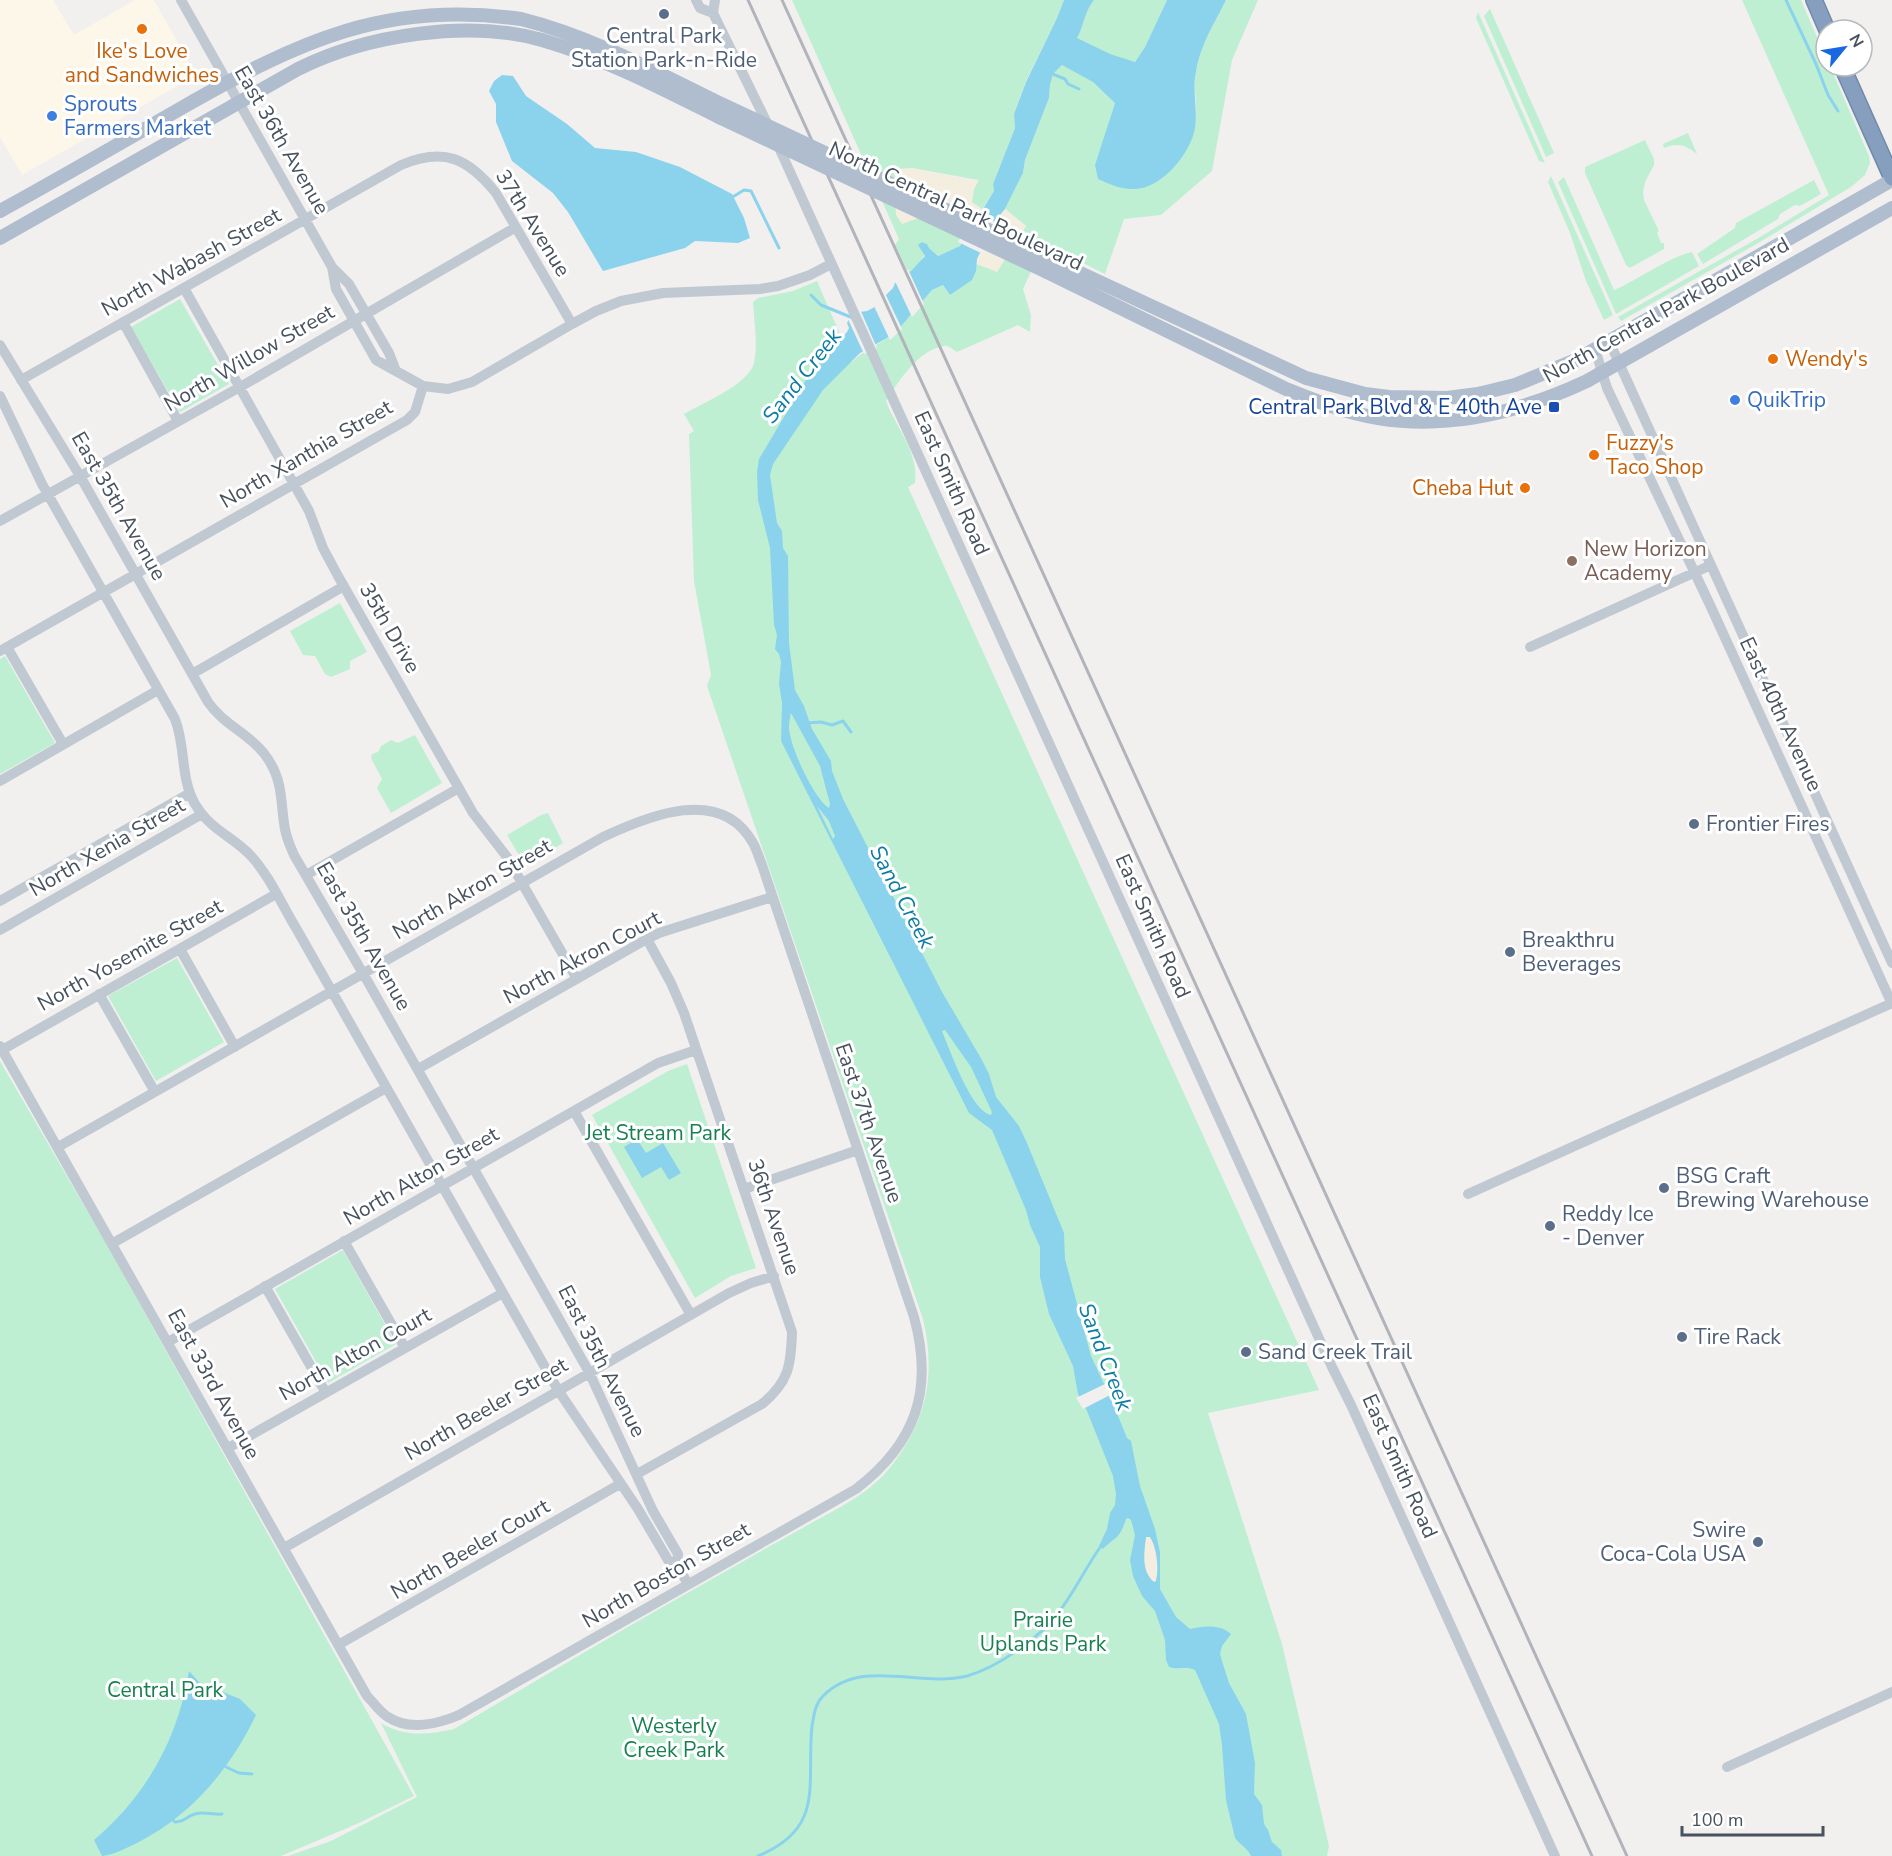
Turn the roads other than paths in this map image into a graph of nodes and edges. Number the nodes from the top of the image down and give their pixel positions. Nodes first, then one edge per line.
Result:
1 (181, 0) edge
2 (696, 0) edge
3 (715, 0) edge
4 (1814, 0) edge
5 (713, 13) junction
6 (1822, 18) edge
7 (1847, 78) edge
8 (227, 82) junction
9 (239, 102) junction
10 (448, 157) joint
11 (1892, 179) edge
12 (1892, 208) edge
13 (0, 211) edge
14 (305, 219) junction
15 (516, 227) junction
16 (0, 238) edge
17 (831, 264) junction
18 (1049, 266) junction
19 (332, 267) junction
20 (184, 288) junction
21 (366, 314) junction
22 (354, 321) junction
23 (123, 322) junction
24 (572, 324) junction
25 (1609, 341) junction
26 (0, 345) edge
27 (1595, 349) junction
28 (1620, 364) junction
29 (397, 371) junction
30 (1603, 373) junction
31 (21, 380) junction
32 (423, 386) junction
33 (240, 387) junction
34 (0, 396) edge
35 (178, 421) junction
36 (80, 476) junction
37 (294, 484) junction
38 (48, 495) junction
39 (0, 521) edge
40 (1711, 565) junction
41 (1694, 572) junction
42 (136, 574) junction
43 (344, 586) junction
44 (104, 592) junction
45 (1530, 647) dead end
46 (3, 649) edge
47 (192, 674) junction
48 (158, 690) junction
49 (63, 744) junction
50 (0, 781) edge
51 (459, 788) junction
52 (190, 793) junction
53 (202, 814) junction
54 (1827, 820) junction
55 (1811, 827) junction
56 (753, 843) joint
57 (306, 875) junction
58 (522, 883) junction
59 (276, 894) junction
60 (772, 897) junction
61 (0, 901) edge
62 (0, 930) edge
63 (647, 939) junction
64 (180, 949) junction
65 (1892, 963) edge
66 (364, 973) junction
67 (577, 979) junction
68 (331, 992) junction
69 (99, 994) junction
70 (1892, 1003) edge
71 (235, 1047) junction
72 (1, 1048) edge
73 (696, 1050) junction
74 (418, 1069) junction
75 (386, 1088) junction
76 (155, 1092) junction
77 (574, 1111) junction
78 (58, 1148) junction
79 (858, 1150) junction
80 (474, 1168) junction
81 (441, 1186) junction
82 (744, 1189) junction
83 (1468, 1194) dead end
84 (344, 1241) junction
85 (113, 1243) junction
86 (774, 1276) junction
87 (265, 1286) junction
88 (501, 1294) junction
89 (691, 1316) junction
90 (168, 1342) junction
91 (405, 1348) junction
92 (589, 1372) junction
93 (558, 1390) junction
94 (326, 1393) junction
95 (913, 1418) joint
96 (228, 1448) junction
97 (637, 1474) junction
98 (620, 1484) junction
99 (284, 1548) junction
100 (677, 1566) junction
101 (688, 1584) junction
102 (338, 1645) junction
103 (1892, 1692) edge
104 (410, 1725) joint
105 (1727, 1767) dead end
106 (1555, 1856) edge

1 - 8 street, East 36th Avenue
2 - 5 street, East Smith Road
3 - 5 street
4 - 6 highway
5 - 17 street, East Smith Road
7 - 11 highway
8 - 9 street, East 36th Avenue
8 - 13 main road, North Central Park Boulevard
8 - 18 main road, North Central Park Boulevard, bridge
9 - 14 street, East 36th Avenue
9 - 16 main road, North Central Park Boulevard
9 - 18 main road, North Central Park Boulevard, bridge
10 - 14 street, North Wabash Street
10 - 15 street, 37th Avenue
11 - 25 main road, North Central Park Boulevard
12 - 28 main road, North Central Park Boulevard
14 - 19 street, East 36th Avenue
14 - 20 street, North Wabash Street
15 - 21 street, North Willow Street
15 - 24 street, 37th Avenue
17 - 24 street
17 - 106 street, East Smith Road
18 - 27 main road, North Central Park Boulevard
18 - 30 main road, North Central Park Boulevard
19 - 21 street, East 36th Avenue
19 - 22 street, East 36th Avenue
20 - 23 street, North Wabash Street
20 - 33 street, 35th Drive
21 - 22 street, North Willow Street
21 - 29 street, East 36th Avenue
22 - 29 street, East 36th Avenue
22 - 33 street, North Willow Street
23 - 31 street, North Wabash Street
23 - 35 street
24 - 32 street
25 - 27 main road, North Central Park Boulevard
25 - 28 street, East 40th Avenue
26 - 31 street, East 35th Avenue
27 - 30 street, East 40th Avenue
28 - 30 main road, North Central Park Boulevard
28 - 40 street, East 40th Avenue
29 - 32 street, East 36th Avenue
30 - 41 street, East 40th Avenue
31 - 36 street, East 35th Avenue
32 - 37 street, North Xanthia Street
33 - 35 street, North Willow Street
33 - 37 street, 35th Drive
34 - 38 street, East 35th Avenue
35 - 36 street, North Willow Street
36 - 38 street, North Willow Street
36 - 42 street, East 35th Avenue
37 - 42 street, North Xanthia Street
37 - 43 street, 35th Drive
38 - 39 street, North Willow Street
38 - 44 street, East 35th Avenue
40 - 41 street
40 - 54 street, East 40th Avenue
41 - 45 street
41 - 55 street, East 40th Avenue
42 - 44 street, North Xanthia Street
42 - 47 street, East 35th Avenue
43 - 47 street
43 - 51 street, 35th Drive
44 - 46 street, North Xanthia Street
44 - 48 street, East 35th Avenue
46 - 49 street
47 - 57 street, East 35th Avenue
48 - 49 street
48 - 52 street, East 35th Avenue
49 - 50 street
51 - 57 street
51 - 58 street, 35th Drive
52 - 53 street, East 35th Avenue
52 - 61 street, North Xenia Street
53 - 59 street, East 35th Avenue
53 - 62 street, North Xenia Street
54 - 55 street
54 - 65 street, East 40th Avenue
55 - 70 street, East 40th Avenue
56 - 58 street, North Akron Street
56 - 60 street, East 37th Avenue
57 - 66 street, East 35th Avenue
58 - 66 street, North Akron Street
58 - 67 street, 35th Drive
59 - 64 street, North Yosemite Street
59 - 68 street, East 35th Avenue
60 - 63 street, North Akron Court
60 - 79 street, East 37th Avenue
63 - 67 street, North Akron Court
63 - 73 street, 36th Avenue
64 - 69 street, North Yosemite Street
64 - 71 street
66 - 68 street, North Akron Street
66 - 74 street, East 35th Avenue
67 - 74 street, North Akron Court
68 - 71 street, North Akron Street
68 - 75 street, East 35th Avenue
69 - 72 street, North Yosemite Street
69 - 76 street
70 - 83 street, East 40th Avenue
71 - 76 street, North Akron Street
72 - 78 street, East 33rd Avenue
73 - 77 street, North Alton Street
73 - 82 street, 36th Avenue
74 - 80 street, East 35th Avenue
75 - 81 street, East 35th Avenue
75 - 85 street
76 - 78 street, North Akron Street
77 - 80 street, North Alton Street
77 - 89 street
78 - 85 street, East 33rd Avenue
79 - 82 street
79 - 95 street, East 37th Avenue
80 - 81 street, North Alton Street
80 - 92 street, East 35th Avenue
81 - 84 street, North Alton Street
81 - 88 street, East 35th Avenue
82 - 86 street, 36th Avenue
84 - 87 street, North Alton Street
84 - 91 street
85 - 90 street, East 33rd Avenue
86 - 89 street, North Beeler Street
86 - 97 street, 36th Avenue
87 - 90 street, North Alton Street
87 - 94 street
88 - 91 street, North Alton Court
88 - 93 street, East 35th Avenue
89 - 92 street, North Beeler Street
90 - 96 street, East 33rd Avenue
91 - 94 street, North Alton Court
92 - 93 street, North Beeler Street
92 - 97 street, East 35th Avenue
93 - 98 street, East 35th Avenue
93 - 99 street, North Beeler Street
94 - 96 street, North Alton Court
95 - 101 street, North Boston Street
96 - 99 street, East 33rd Avenue
97 - 100 street, East 35th Avenue
98 - 100 street, East 35th Avenue
98 - 102 street, North Beeler Court
99 - 102 street, East 33rd Avenue
100 - 101 street, East 35th Avenue
101 - 104 street, North Boston Street
102 - 104 street, East 33rd Avenue
103 - 105 street

